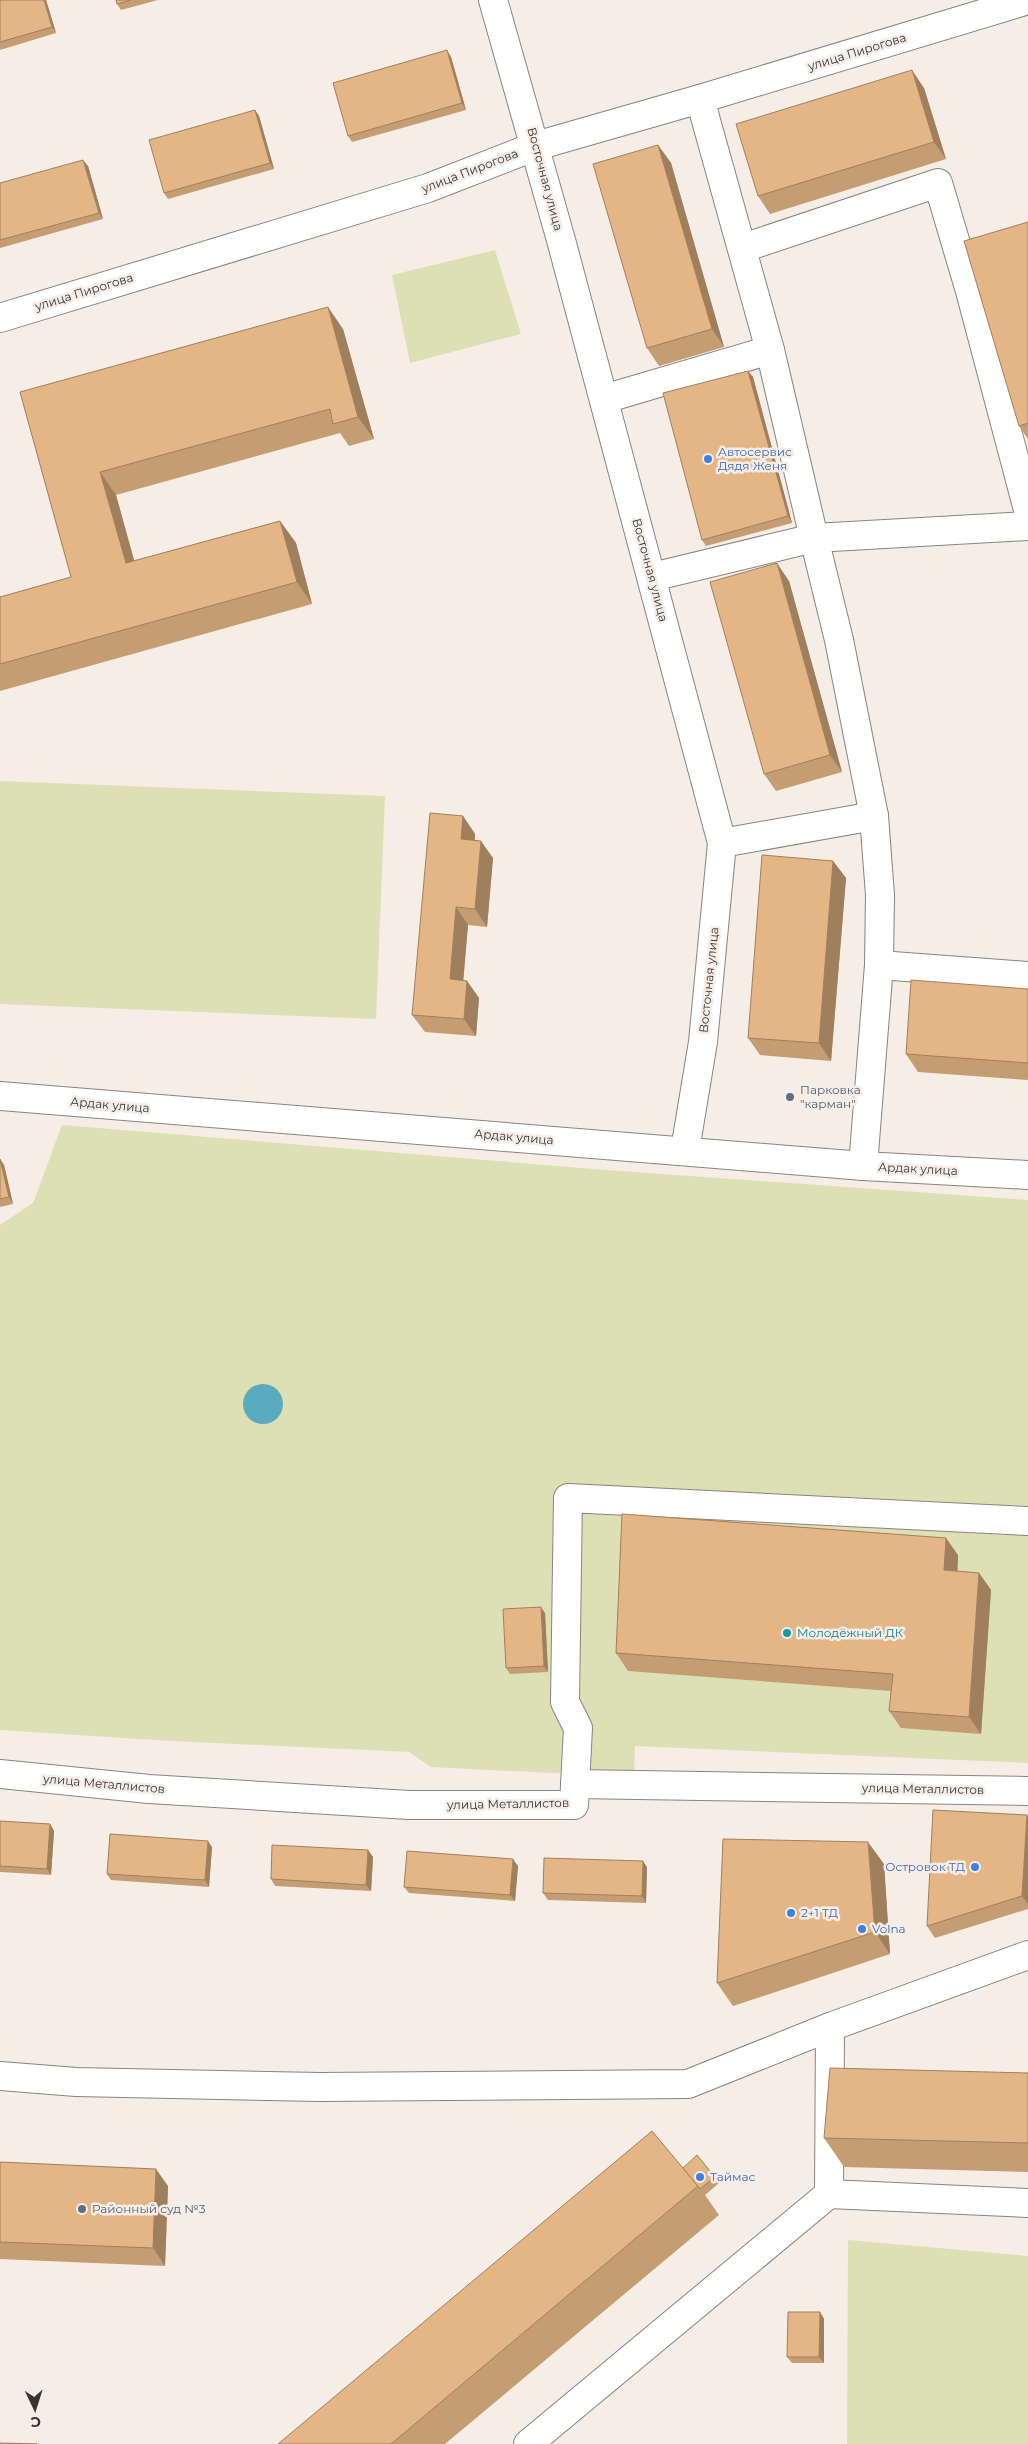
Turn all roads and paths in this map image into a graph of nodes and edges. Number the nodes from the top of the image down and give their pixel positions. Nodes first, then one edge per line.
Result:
1 (494, 0) edge
2 (1028, 0) edge
3 (700, 99) junction
4 (536, 146) junction
5 (743, 248) junction
6 (0, 318) edge
7 (770, 350) junction
8 (604, 399) junction
9 (1028, 510) edge
10 (1028, 526) edge
11 (814, 538) junction
12 (652, 577) junction
13 (874, 816) junction
14 (722, 843) junction
15 (879, 965) junction
16 (1028, 976) edge
17 (0, 1096) edge
18 (685, 1150) junction
19 (863, 1166) junction
20 (1028, 1176) edge
21 (1028, 1521) edge
22 (0, 1774) edge
23 (575, 1784) junction
24 (1028, 1791) edge
25 (1028, 1955) edge
26 (830, 2027) junction
27 (0, 2076) edge
28 (829, 2194) junction
29 (1028, 2203) edge
30 (528, 2444) edge

1 - 4 street, Восточная улица
2 - 3 street, улица Пирогова
3 - 4 street, улица Пирогова
3 - 5 street
4 - 6 street, улица Пирогова
4 - 8 street, Восточная улица
5 - 7 street
5 - 9 street
7 - 8 street
7 - 11 street
8 - 12 street, Восточная улица
10 - 11 street
11 - 12 street
11 - 13 street
12 - 14 street, Восточная улица
13 - 14 street
13 - 15 street
14 - 18 street, Восточная улица
15 - 16 street
15 - 19 street
17 - 18 street, Ардак улица
18 - 19 street, Ардак улица
19 - 20 street, Ардак улица
21 - 23 street
22 - 23 street, улица Металлистов
23 - 24 street, улица Металлистов
25 - 26 street
26 - 27 street
26 - 28 street
28 - 29 street
28 - 30 street

